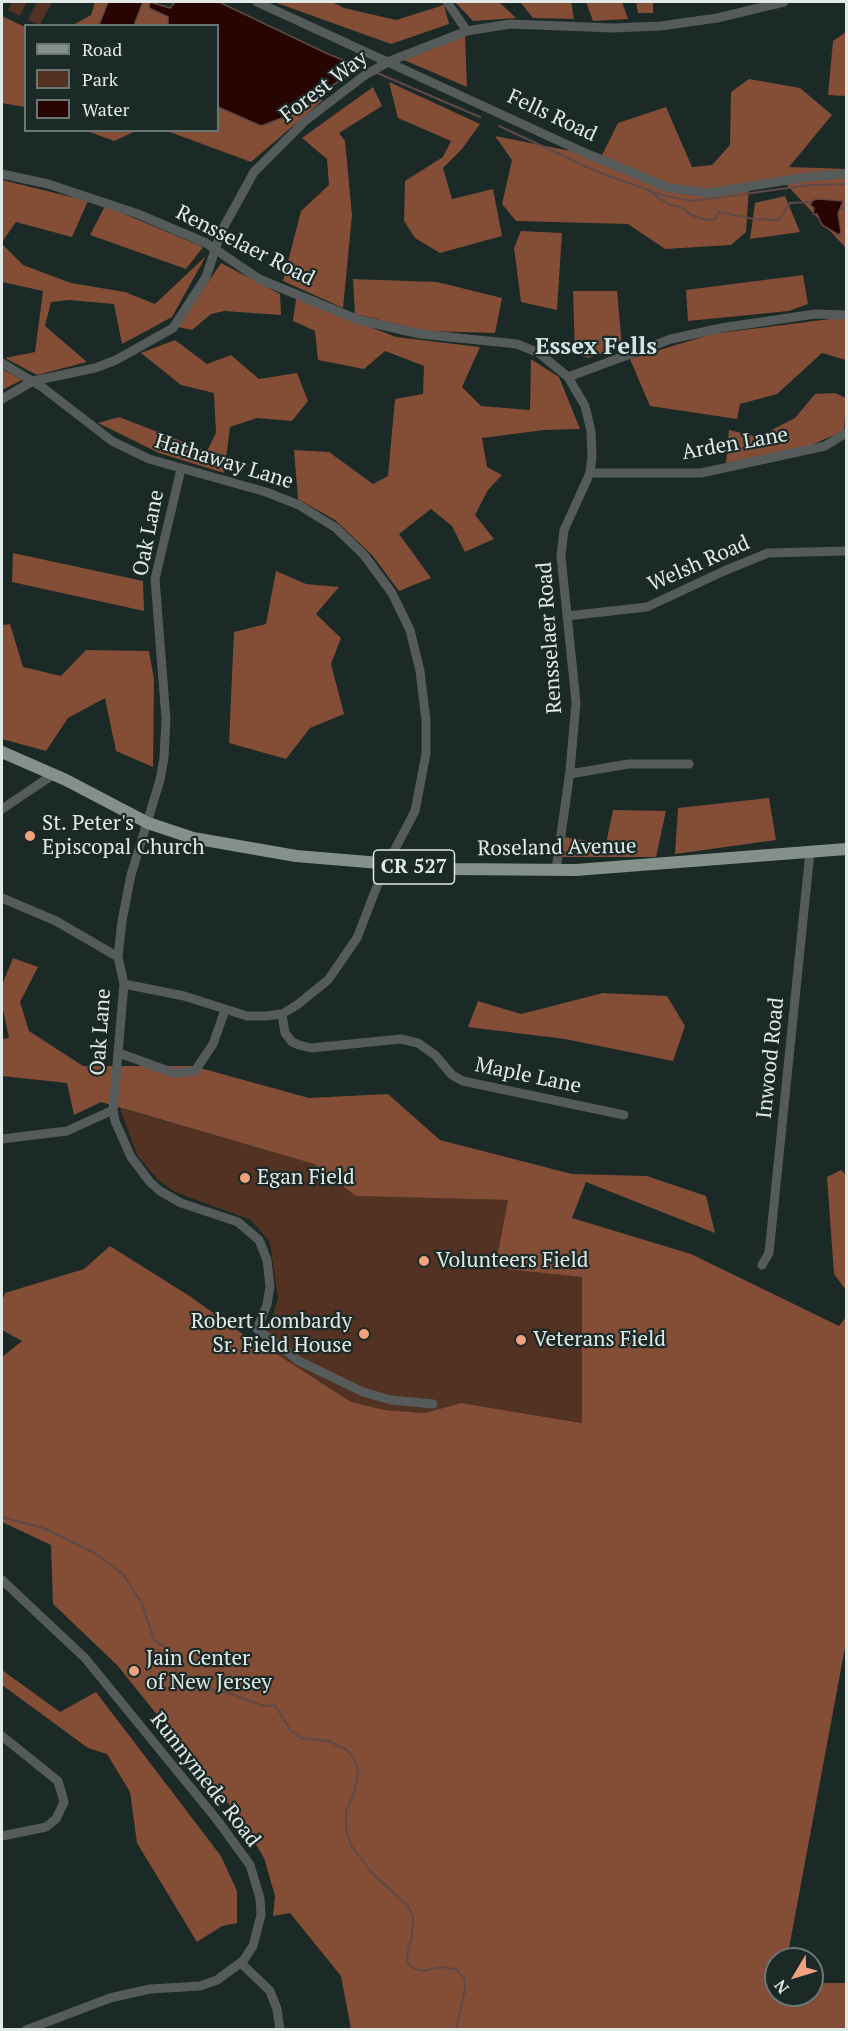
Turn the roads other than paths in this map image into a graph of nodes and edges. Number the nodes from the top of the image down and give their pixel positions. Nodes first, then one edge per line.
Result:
1 (257, 2) edge
2 (447, 2) edge
3 (784, 2) edge
4 (467, 31) junction
5 (390, 61) junction
6 (2, 174) edge
7 (846, 174) edge
8 (216, 251) junction
9 (846, 315) edge
10 (2, 363) edge
11 (568, 377) junction
12 (33, 381) junction
13 (2, 399) edge
14 (846, 434) edge
15 (181, 469) junction
16 (590, 473) junction
17 (846, 551) edge
18 (846, 558) edge
19 (567, 616) junction
20 (2, 752) edge
21 (689, 764) dead end
22 (54, 774) junction
23 (570, 774) junction
24 (2, 809) edge
25 (148, 823) junction
26 (846, 849) edge
27 (810, 852) junction
28 (386, 865) junction
29 (556, 870) junction
30 (2, 898) edge
31 (118, 957) junction
32 (124, 984) junction
33 (225, 1010) junction
34 (282, 1014) junction
35 (119, 1053) junction
36 (113, 1110) junction
37 (624, 1114) dead end
38 (2, 1139) edge
39 (762, 1265) dead end
40 (433, 1404) dead end
41 (2, 1580) edge
42 (2, 1736) edge
43 (2, 1836) edge
44 (241, 1963) junction
45 (26, 2030) edge
46 (280, 2030) edge

1 - 5 street, Fells Road
2 - 4 street
3 - 4 street, Forest Way
4 - 5 street, Forest Way
5 - 7 street, Fells Road
5 - 8 street, Forest Way
6 - 8 street, Rensselaer Road
8 - 11 street, Rensselaer Road
8 - 12 street, Forest Way
9 - 11 street
10 - 12 street, Hathaway Lane
11 - 16 street, Rensselaer Road
12 - 13 street, Forest Way
12 - 15 street, Hathaway Lane
14 - 16 street, Arden Lane
15 - 25 street, Oak Lane
15 - 28 street, Hathaway Lane
16 - 19 street, Rensselaer Road
17 - 18 street
17 - 19 street, Welsh Road
19 - 23 street, Rensselaer Road
20 - 22 main road, Roseland Avenue / CR 527
21 - 23 street
22 - 24 street
22 - 25 main road, Roseland Avenue / CR 527
23 - 29 street, Rensselaer Road
25 - 28 main road, Roseland Avenue / CR 527
25 - 31 street, Oak Lane
26 - 27 main road, Roseland Avenue / CR 527
27 - 29 main road, Roseland Avenue / CR 527
27 - 39 street, Inwood Road
28 - 29 main road, Roseland Avenue / CR 527
28 - 34 street, Hathaway Lane
30 - 31 street
31 - 32 street, Oak Lane
32 - 33 street
32 - 35 street, Oak Lane
33 - 34 street
33 - 35 street
34 - 37 street, Maple Lane
35 - 36 street, Oak Lane
36 - 38 street
36 - 40 street, Oak Lane
41 - 44 street, Runnymede Road
42 - 43 street
44 - 45 street, Runnymede Road
44 - 46 street

